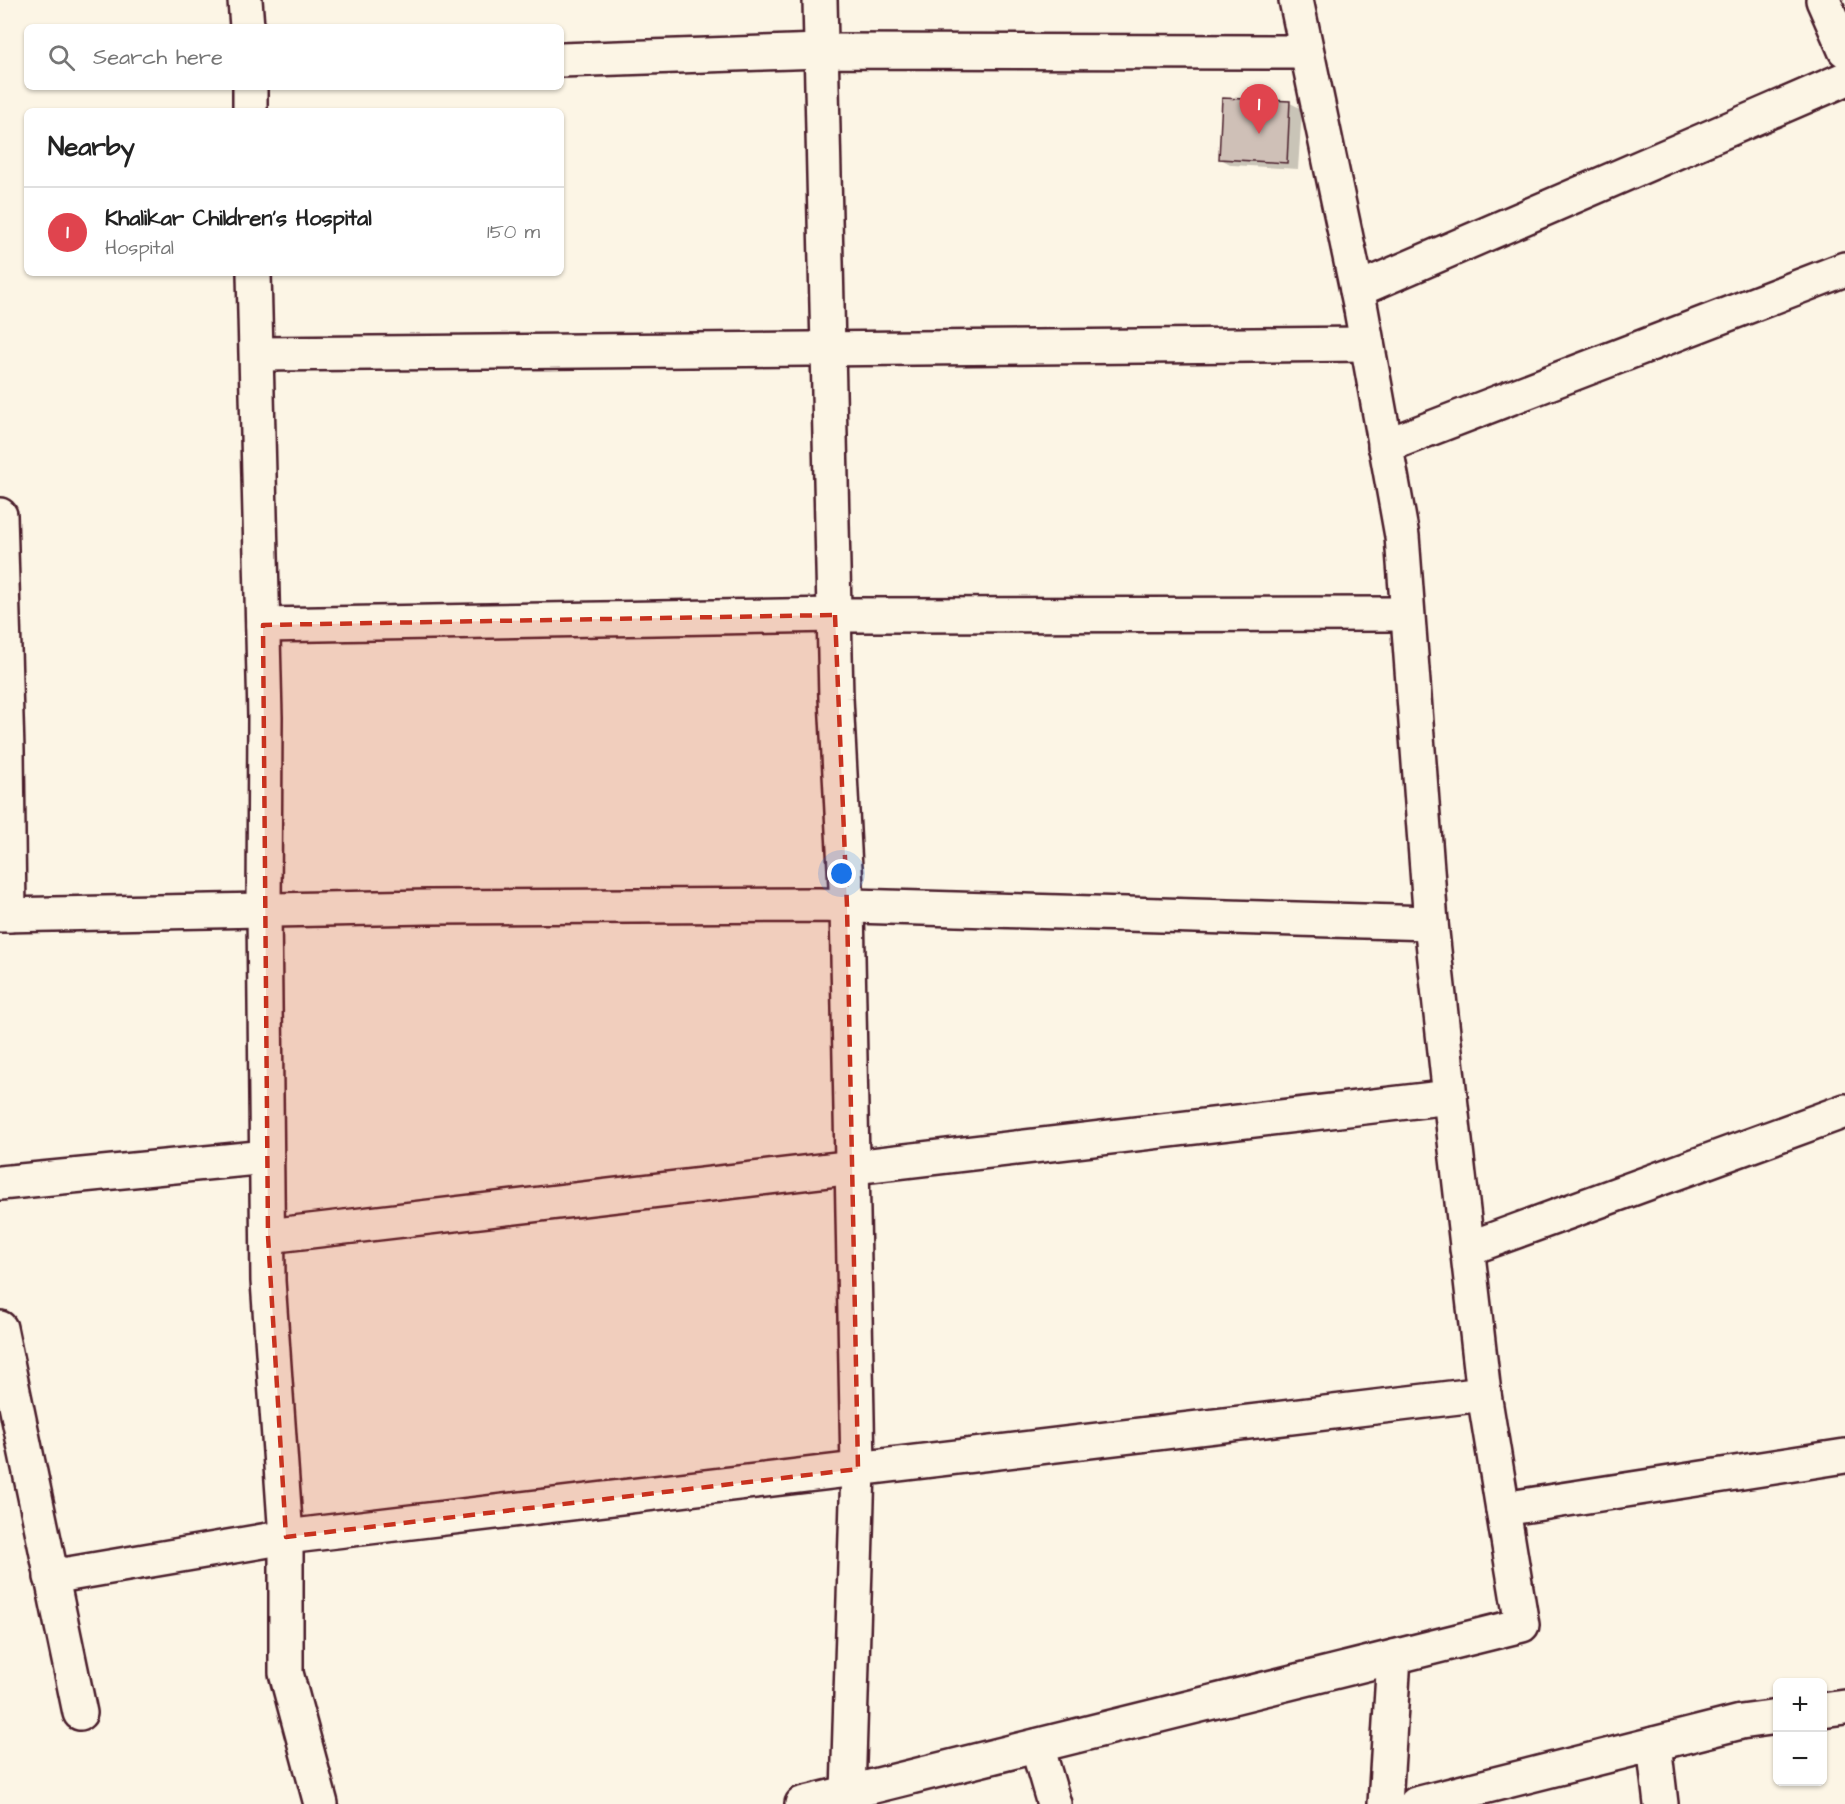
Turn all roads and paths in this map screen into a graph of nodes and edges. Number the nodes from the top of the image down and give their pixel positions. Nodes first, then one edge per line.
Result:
1 (245, 0) edge
2 (820, 0) edge
3 (1296, 0) edge
4 (1823, 0) edge
5 (247, 24) edge
6 (1845, 50) edge
7 (821, 51) junction
8 (1306, 52) junction
9 (564, 60) edge
10 (1845, 79) edge
11 (249, 90) edge
12 (250, 108) edge
13 (1845, 269) edge
14 (254, 276) edge
15 (1357, 290) junction
16 (1367, 344) junction
17 (828, 348) junction
18 (257, 354) junction
19 (1385, 446) junction
20 (0, 515) edge
21 (1407, 614) junction
22 (835, 615) junction
23 (263, 625) junction
24 (847, 906) junction
25 (264, 910) junction
26 (4, 915) edge
27 (1431, 923) junction
28 (1450, 1097) junction
29 (1845, 1111) edge
30 (267, 1157) junction
31 (852, 1167) junction
32 (0, 1183) edge
33 (268, 1236) junction
34 (1467, 1249) junction
35 (0, 1328) edge
36 (1484, 1394) junction
37 (1845, 1456) edge
38 (858, 1469) junction
39 (1503, 1509) junction
40 (286, 1537) junction
41 (51, 1577) junction
42 (1394, 1657) junction
43 (1845, 1707) edge
44 (1827, 1709) edge
45 (80, 1713) dead end
46 (1773, 1718) edge
47 (1653, 1744) junction
48 (1037, 1746) junction
49 (848, 1798) edge
50 (321, 1804) edge
51 (802, 1804) edge
52 (1054, 1804) edge
53 (1385, 1804) edge
54 (1416, 1804) edge
55 (1661, 1804) edge

1 - 5 main road
2 - 7 main road
3 - 8 main road
4 - 6 main road
7 - 8 main road
7 - 9 main road
7 - 17 main road
8 - 15 main road
10 - 15 main road
11 - 12 main road
13 - 19 main road
14 - 18 main road
15 - 16 main road
16 - 17 main road
16 - 19 main road
17 - 18 main road
17 - 22 main road
18 - 23 main road
19 - 21 main road
20 - 26 main road
21 - 22 main road
21 - 27 main road
22 - 23 main road
22 - 24 main road
23 - 25 main road
24 - 25 main road
24 - 27 main road
24 - 31 main road
25 - 26 main road
25 - 30 main road
27 - 28 main road
28 - 31 main road
28 - 34 main road
29 - 34 main road
30 - 32 main road
30 - 33 main road
31 - 33 main road
31 - 38 main road
33 - 40 main road
34 - 36 main road
35 - 41 main road
36 - 38 main road
36 - 39 main road
37 - 39 main road
38 - 40 main road
38 - 49 main road
39 - 42 main road
40 - 41 main road
40 - 50 main road
41 - 45 main road
42 - 48 main road
42 - 53 main road
43 - 44 main road
46 - 47 main road
47 - 54 main road
47 - 55 main road
48 - 49 main road
48 - 52 main road
49 - 51 main road

